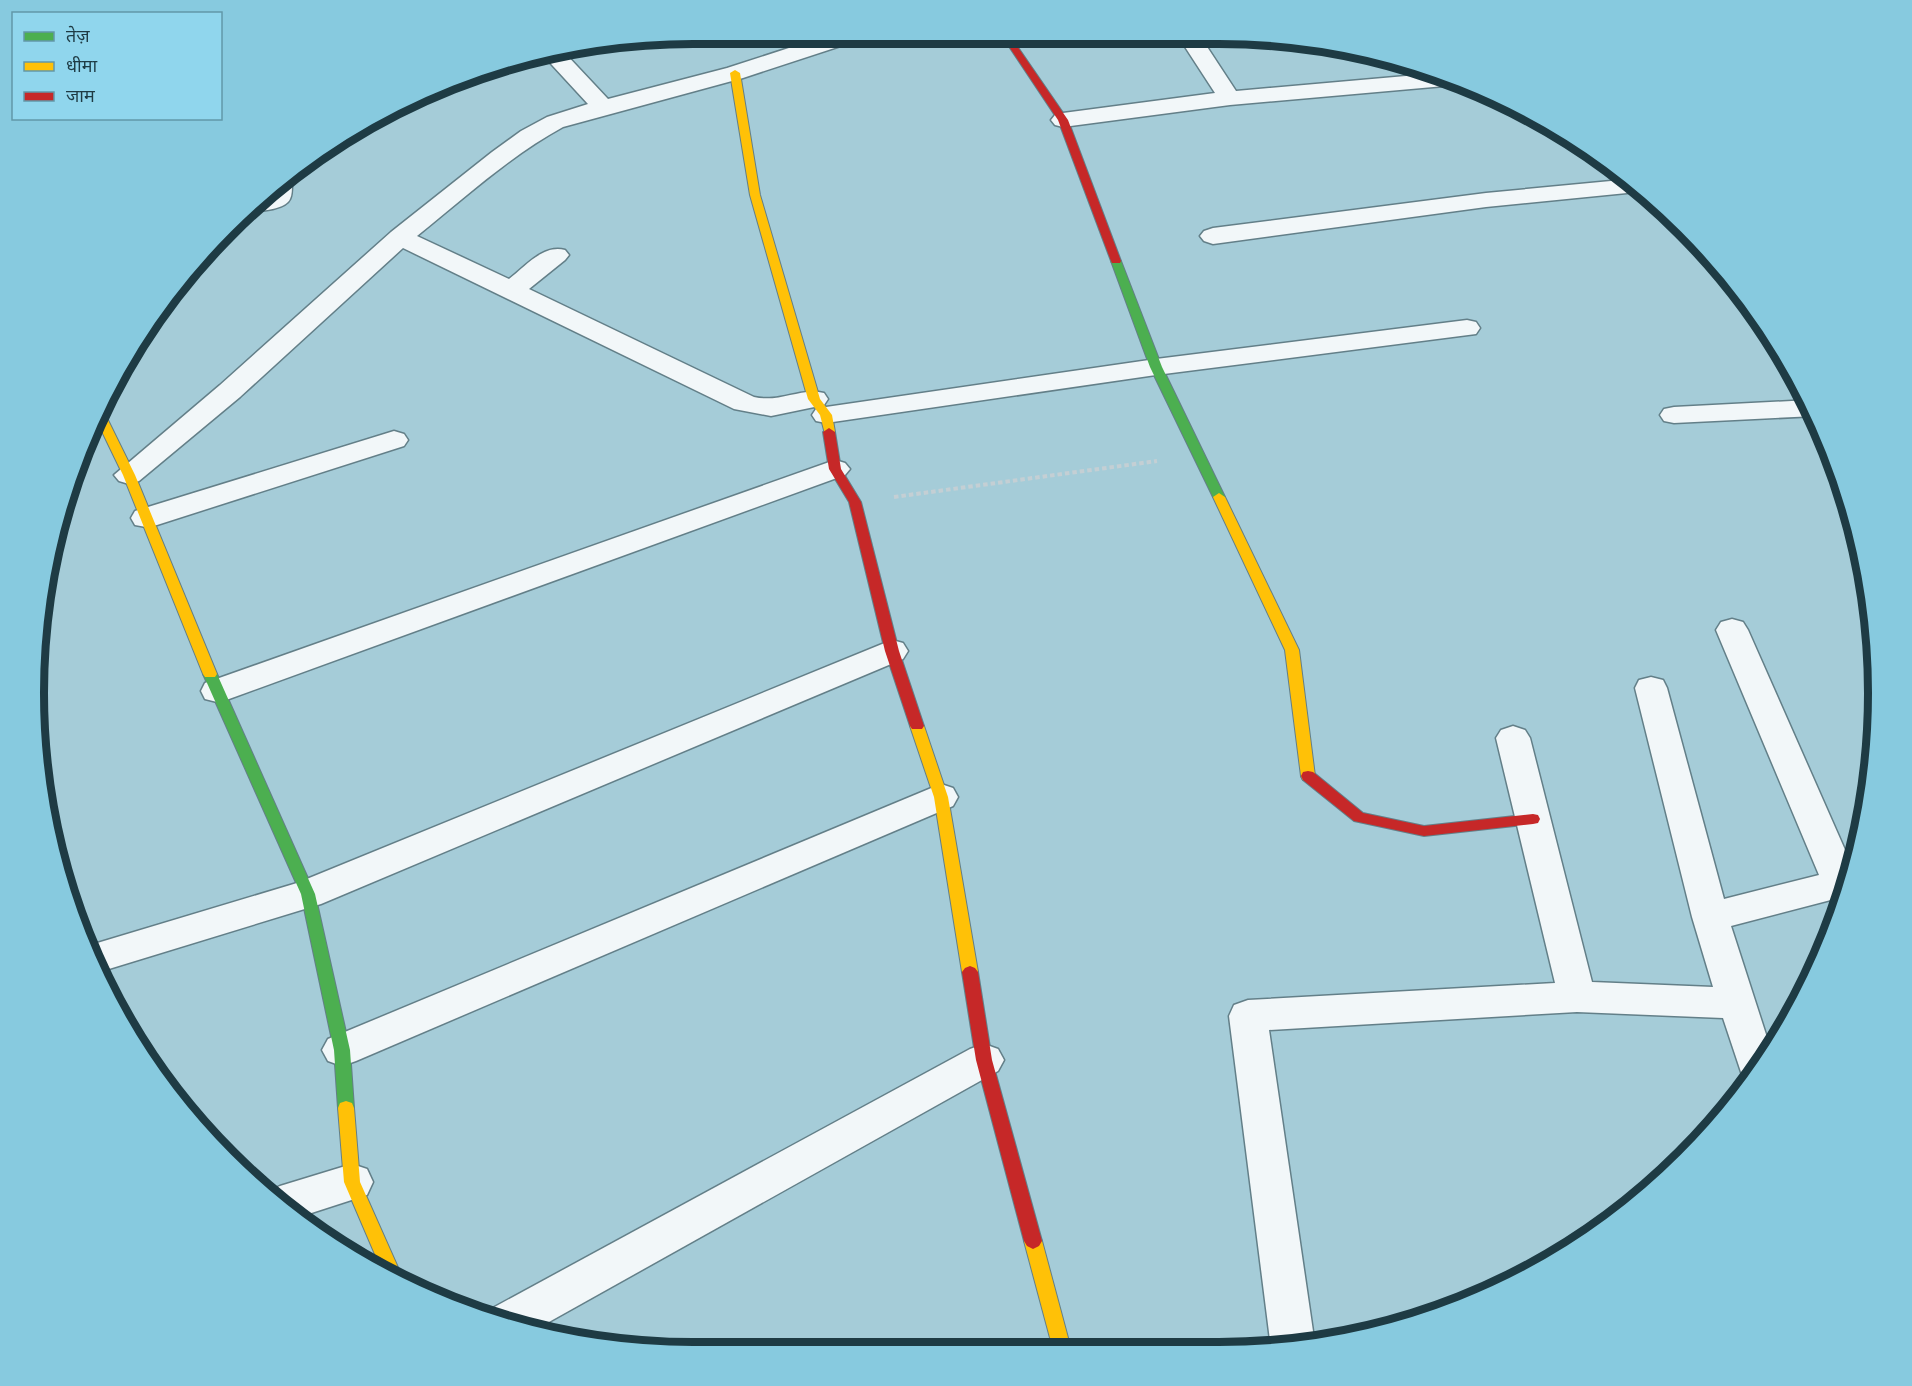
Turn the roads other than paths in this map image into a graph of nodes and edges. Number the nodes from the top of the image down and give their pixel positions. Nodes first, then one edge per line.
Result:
1 (794, 44) edge
2 (822, 44) edge
3 (1011, 44) edge
4 (1194, 44) edge
5 (801, 51) junction
6 (556, 58) edge
7 (735, 73) junction
8 (1433, 80) edge
9 (1230, 98) junction
10 (603, 107) junction
11 (1063, 120) junction
12 (1625, 187) edge
13 (1213, 236) dead end
14 (400, 237) junction
15 (556, 255) dead end
16 (510, 291) junction
17 (1467, 328) dead end
18 (1156, 367) junction
19 (820, 407) junction
20 (1803, 408) edge
21 (1674, 415) dead end
22 (103, 421) edge
23 (394, 440) dead end
24 (835, 469) junction
25 (129, 475) junction
26 (146, 518) junction
27 (1732, 630) dead end
28 (892, 651) junction
29 (1651, 688) dead end
30 (217, 691) junction
31 (1513, 738) dead end
32 (941, 797) junction
33 (1533, 819) junction
34 (1842, 874) edge
35 (1840, 882) edge
36 (308, 894) junction
37 (1710, 917) junction
38 (100, 958) edge
39 (1577, 997) junction
40 (1735, 1003) junction
41 (342, 1050) junction
42 (984, 1060) junction
43 (1755, 1060) edge
44 (352, 1182) junction
45 (290, 1201) edge
46 (389, 1266) edge
47 (516, 1317) edge
48 (1292, 1338) edge
49 (1060, 1342) edge

1 - 5 street
2 - 5 street
3 - 11 street
4 - 9 street
5 - 7 street
6 - 10 street
7 - 10 street
7 - 19 street
8 - 9 street
9 - 11 street
10 - 14 street
11 - 18 street
12 - 13 street
14 - 16 street
14 - 25 street
15 - 16 street
16 - 19 street
17 - 18 street
18 - 19 street
18 - 33 street
19 - 24 street
20 - 21 street
22 - 25 street
23 - 26 street
24 - 28 street
24 - 30 street
25 - 26 street
26 - 30 street
27 - 34 street
28 - 32 street
28 - 36 street
29 - 37 street
30 - 36 street
31 - 33 street
32 - 41 street
32 - 42 street
33 - 39 street
35 - 37 street
36 - 38 street
36 - 41 street
37 - 40 street
39 - 40 street
39 - 48 street
40 - 43 street
41 - 44 street
42 - 47 street
42 - 49 street
44 - 45 street
44 - 46 street

